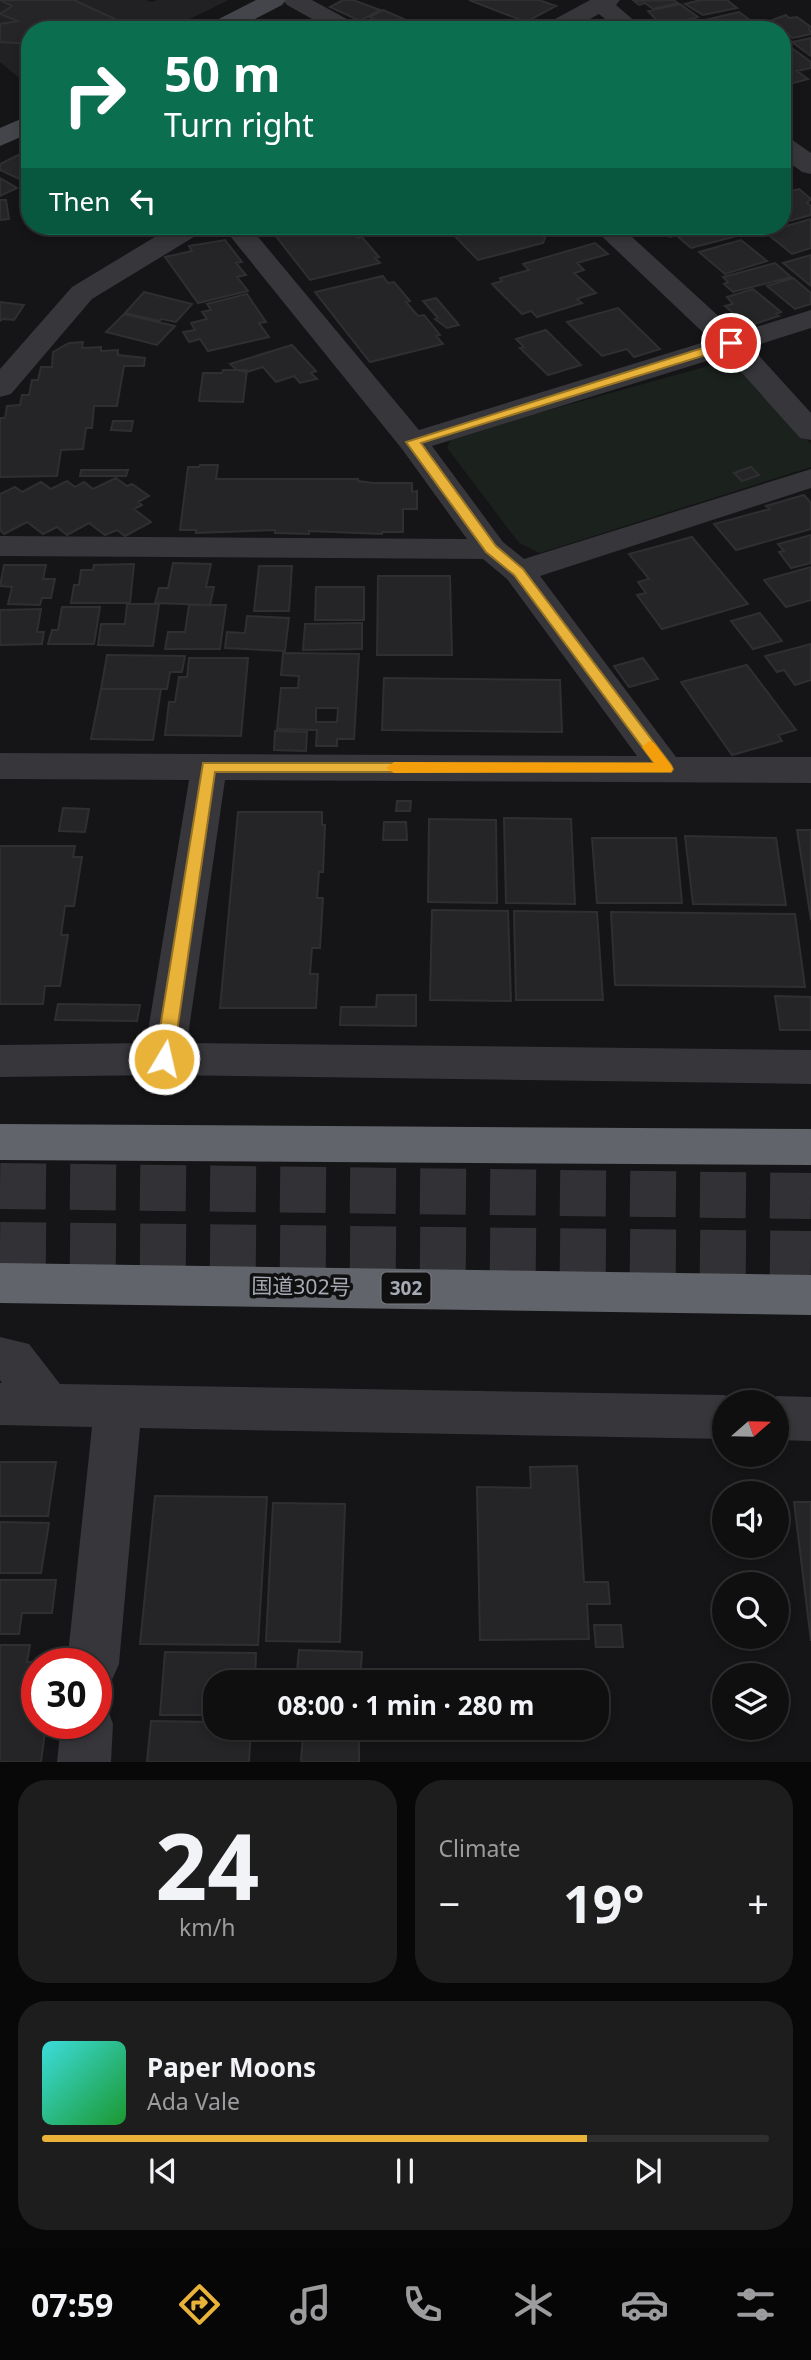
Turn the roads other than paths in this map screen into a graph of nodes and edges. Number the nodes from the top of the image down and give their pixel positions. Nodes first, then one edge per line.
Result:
1 (274, 0) edge
2 (295, 0) edge
3 (604, 2) edge
4 (233, 21) edge
5 (334, 21) edge
6 (569, 21) edge
7 (624, 21) edge
8 (21, 128) edge
9 (0, 138) edge
10 (791, 151) edge
11 (811, 166) edge
12 (177, 235) edge
13 (242, 235) edge
14 (614, 235) edge
15 (811, 319) edge
16 (731, 343) junction
17 (0, 388) edge
18 (811, 431) edge
19 (413, 442) junction
20 (811, 478) edge
21 (0, 546) edge
22 (491, 549) junction
23 (519, 572) junction
24 (0, 766) edge
25 (209, 767) junction
26 (666, 769) junction
27 (811, 770) edge
28 (164, 1059) junction
29 (0, 1061) edge
30 (811, 1068) edge
31 (0, 1142) edge
32 (811, 1147) edge
33 (0, 1283) edge
34 (811, 1295) edge
35 (0, 1358) edge
36 (0, 1404) edge
37 (47, 1404) junction
38 (118, 1405) junction
39 (712, 1417) edge
40 (789, 1418) edge
41 (811, 1419) edge
42 (95, 1648) edge
43 (86, 1739) edge
44 (84, 1762) edge

1 - 4 street
2 - 5 street
3 - 6 street
3 - 7 street
8 - 9 street
10 - 11 street
12 - 17 street
13 - 19 street
14 - 16 street
15 - 16 street
16 - 18 street
16 - 19 street
19 - 22 street
20 - 23 street
21 - 22 street
22 - 23 street
23 - 26 street
24 - 25 street
25 - 26 street
25 - 28 street
26 - 27 street
28 - 29 street
28 - 30 street
31 - 32 highway
33 - 34 highway, 国道302号 / 302
35 - 37 street
36 - 37 street
37 - 38 street
38 - 39 street
38 - 42 street
40 - 41 street
43 - 44 street

